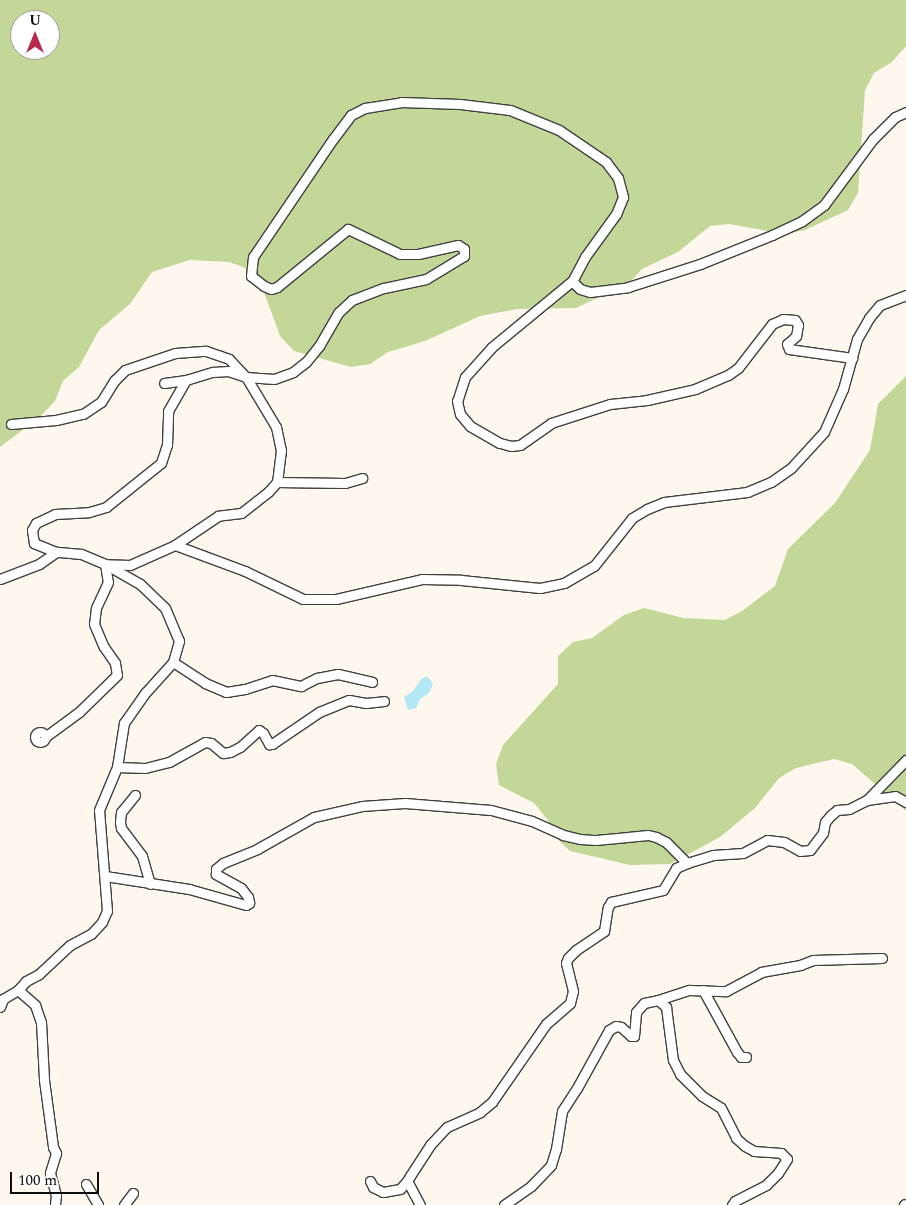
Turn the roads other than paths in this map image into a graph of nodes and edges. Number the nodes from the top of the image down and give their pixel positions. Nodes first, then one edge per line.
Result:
1 (906, 112) edge
2 (572, 281) junction
3 (906, 295) edge
4 (852, 358) junction
5 (246, 377) junction
6 (186, 380) junction
7 (164, 383) dead end
8 (11, 424) dead end
9 (362, 478) dead end
10 (277, 482) junction
11 (175, 545) junction
12 (56, 552) junction
13 (105, 564) junction
14 (0, 579) edge
15 (173, 662) junction
16 (372, 682) dead end
17 (384, 701) dead end
18 (45, 737) dead end
19 (906, 760) edge
20 (117, 768) junction
21 (135, 795) dead end
22 (867, 800) junction
23 (906, 802) edge
24 (687, 863) junction
25 (105, 876) junction
26 (150, 884) junction
27 (882, 958) dead end
28 (18, 990) junction
29 (703, 990) junction
30 (658, 1000) junction
31 (1, 1003) edge
32 (746, 1058) dead end
33 (370, 1180) dead end
34 (407, 1181) junction
35 (86, 1184) dead end
36 (133, 1193) dead end
37 (55, 1205) edge
38 (98, 1205) edge
39 (124, 1205) edge
40 (420, 1205) edge
41 (504, 1205) edge
42 (732, 1205) edge

1 - 2 street
2 - 4 street
2 - 5 street
3 - 4 street
4 - 11 street
5 - 6 street
5 - 8 street
5 - 10 street
6 - 7 street
6 - 12 street
9 - 10 street
10 - 11 street
11 - 13 street
12 - 13 street
12 - 14 street
13 - 15 street
13 - 18 street
15 - 16 street
15 - 20 street
17 - 20 street
19 - 22 street
20 - 25 street
21 - 26 street
22 - 23 street
22 - 24 street
24 - 26 street
24 - 34 street
25 - 26 street
25 - 28 street
27 - 29 street
28 - 31 street
28 - 37 street
29 - 30 street
29 - 32 street
30 - 41 street
30 - 42 street
33 - 34 street
34 - 40 street
35 - 38 street
36 - 39 street

